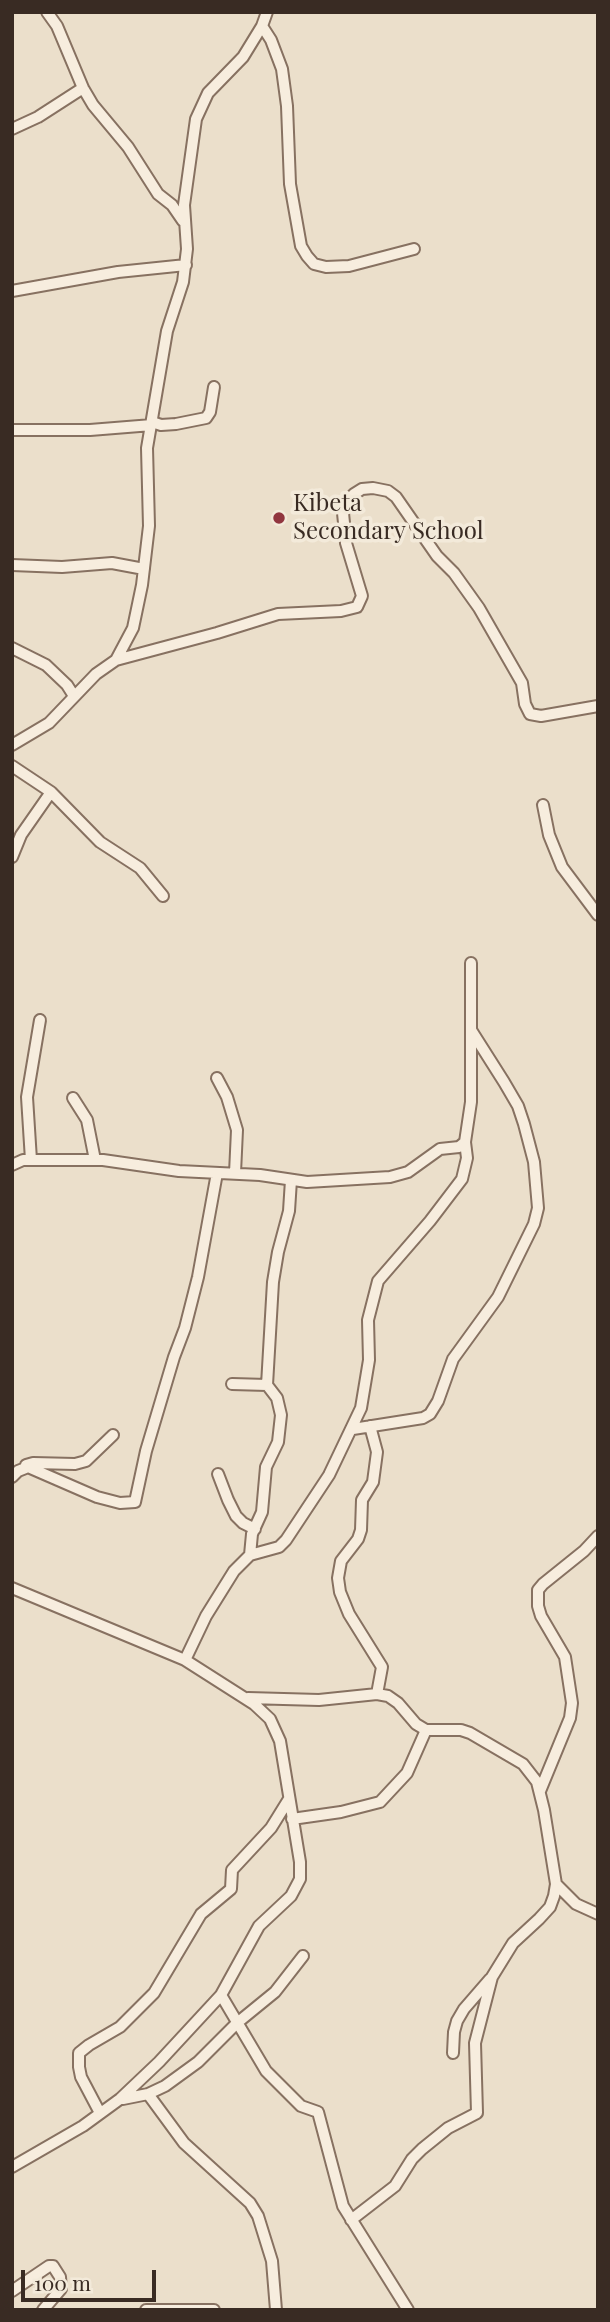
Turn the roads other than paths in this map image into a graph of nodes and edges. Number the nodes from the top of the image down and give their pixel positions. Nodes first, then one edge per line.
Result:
1 (47, 12) edge
2 (267, 12) edge
3 (262, 26) junction
4 (83, 88) junction
5 (12, 129) edge
6 (184, 223) junction
7 (414, 249) dead end
8 (186, 265) junction
9 (12, 291) edge
10 (214, 387) dead end
11 (152, 424) junction
12 (12, 430) edge
13 (12, 565) edge
14 (144, 569) junction
15 (12, 648) edge
16 (116, 660) junction
17 (74, 695) junction
18 (598, 706) edge
19 (12, 745) edge
20 (12, 766) edge
21 (51, 792) junction
22 (543, 805) dead end
23 (12, 857) edge
24 (163, 896) dead end
25 (598, 915) edge
26 (471, 963) dead end
27 (40, 1020) dead end
28 (469, 1027) junction
29 (217, 1078) dead end
30 (73, 1098) dead end
31 (465, 1142) junction
32 (31, 1160) junction
33 (95, 1160) junction
34 (12, 1165) edge
35 (217, 1173) junction
36 (234, 1173) junction
37 (291, 1180) junction
38 (232, 1384) dead end
39 (267, 1385) junction
40 (370, 1426) junction
41 (353, 1429) junction
42 (113, 1435) dead end
43 (22, 1468) junction
44 (218, 1474) dead end
45 (12, 1476) edge
46 (255, 1529) junction
47 (598, 1536) edge
48 (250, 1555) junction
49 (12, 1588) edge
50 (184, 1660) junction
51 (377, 1694) junction
52 (245, 1698) junction
53 (426, 1730) junction
54 (540, 1791) junction
55 (289, 1799) junction
56 (292, 1819) junction
57 (556, 1884) junction
58 (598, 1914) edge
59 (303, 1956) dead end
60 (492, 1977) junction
61 (221, 1995) junction
62 (237, 2023) junction
63 (453, 2053) dead end
64 (148, 2094) junction
65 (120, 2099) junction
66 (100, 2113) junction
67 (12, 2167) edge
68 (351, 2220) junction
69 (12, 2291) edge
70 (43, 2310) edge
71 (146, 2310) edge
72 (214, 2310) edge
73 (276, 2310) edge
74 (408, 2310) edge

1 - 4 street
2 - 3 street
3 - 6 street
3 - 7 street
4 - 5 street
4 - 6 street
6 - 8 street
8 - 9 street
8 - 11 street
10 - 11 street
11 - 12 street
11 - 14 street
13 - 14 street
14 - 16 street
15 - 17 street
16 - 17 street
16 - 18 street
17 - 19 street
20 - 21 street
21 - 23 street
21 - 24 street
22 - 25 street
26 - 28 street
27 - 32 street
28 - 31 street
28 - 40 street
29 - 36 street
30 - 33 street
31 - 37 street
31 - 41 street
32 - 33 street
32 - 34 street
33 - 35 street
35 - 36 street
35 - 43 street
36 - 37 street
37 - 39 street
38 - 39 street
39 - 46 street
40 - 41 street
40 - 51 street
41 - 48 street
42 - 43 street
43 - 45 street
44 - 46 street
46 - 48 street
47 - 54 street
48 - 50 street
49 - 50 street
50 - 52 street
51 - 52 street
51 - 53 street
52 - 55 street
53 - 54 street
53 - 56 street
54 - 57 street
55 - 56 street
55 - 66 street
56 - 61 street
57 - 58 street
57 - 60 street
59 - 62 street
60 - 63 street
60 - 68 street
61 - 62 street
61 - 65 street
62 - 64 street
62 - 68 street
64 - 65 street
64 - 73 street
65 - 66 street
66 - 67 street
68 - 74 street
69 - 70 street
71 - 72 street

